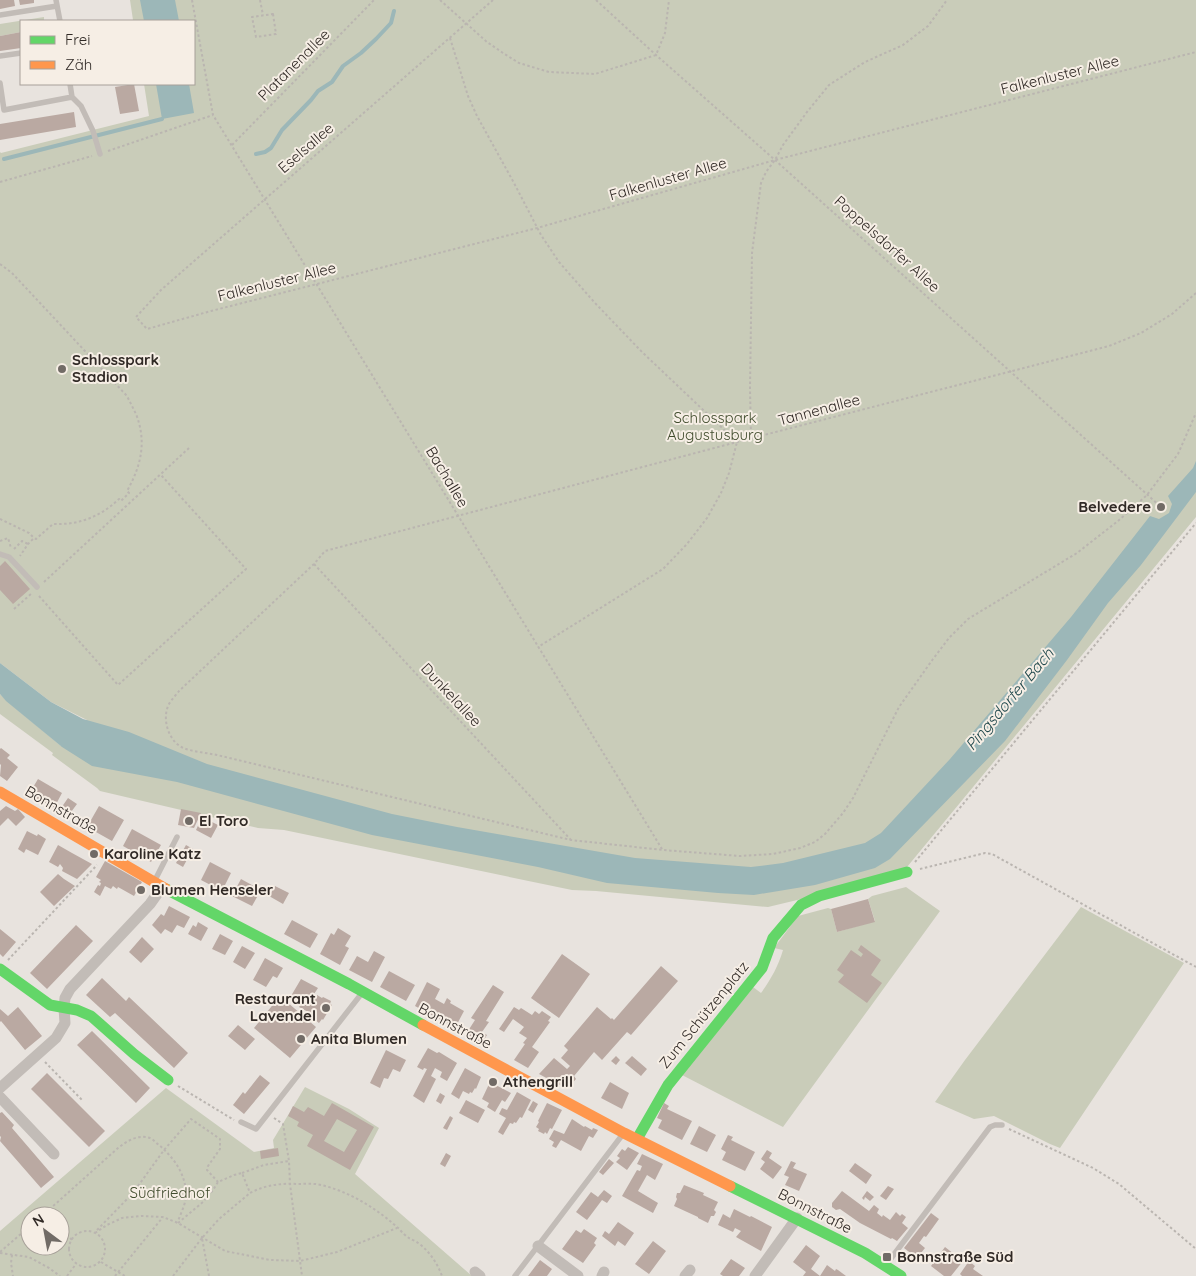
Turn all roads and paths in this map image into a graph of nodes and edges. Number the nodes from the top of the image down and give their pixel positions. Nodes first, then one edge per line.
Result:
1 (192, 0) edge
2 (260, 0) edge
3 (374, 0) edge
4 (440, 0) edge
5 (493, 0) edge
6 (596, 0) edge
7 (669, 0) edge
8 (947, 0) edge
9 (57, 3) edge
10 (263, 15) junction
11 (0, 16) edge
12 (60, 20) edge
13 (466, 23) junction
14 (450, 38) junction
15 (1196, 52) edge
16 (20, 53) edge
17 (656, 55) junction
18 (0, 56) edge
19 (0, 83) edge
20 (70, 85) edge
21 (72, 97) junction
22 (231, 145) junction
23 (100, 154) dead end
24 (776, 160) junction
25 (264, 199) junction
26 (537, 228) junction
27 (0, 264) edge
28 (316, 283) junction
29 (1196, 293) edge
30 (147, 329) joint
31 (1011, 371) junction
32 (1196, 413) edge
33 (751, 439) junction
34 (737, 442) junction
35 (189, 448) dead end
36 (161, 475) junction
37 (1147, 495) junction
38 (1161, 507) dead end
39 (458, 516) junction
40 (0, 518) edge
41 (1196, 523) edge
42 (34, 538) junction
43 (0, 541) edge
44 (28, 544) junction
45 (0, 554) edge
46 (15, 563) junction
47 (314, 564) junction
48 (38, 587) joint
49 (14, 609) dead end
50 (538, 647) junction
51 (0, 792) edge
52 (177, 837) dead end
53 (571, 840) junction
54 (663, 850) junction
55 (107, 854) junction
56 (907, 872) junction
57 (158, 884) junction
58 (3, 966) edge
59 (1196, 967) edge
60 (363, 991) junction
61 (64, 1008) junction
62 (38, 1055) junction
63 (168, 1080) joint
64 (0, 1088) edge
65 (0, 1097) edge
66 (83, 1101) dead end
67 (268, 1114) junction
68 (241, 1122) joint
69 (1002, 1125) joint
70 (624, 1133) junction
71 (637, 1139) junction
72 (164, 1150) junction
73 (54, 1154) dead end
74 (289, 1161) junction
75 (242, 1173) junction
76 (218, 1182) junction
77 (290, 1184) junction
78 (250, 1193) junction
79 (54, 1206) edge
80 (163, 1216) junction
81 (797, 1218) junction
82 (178, 1223) junction
83 (398, 1228) junction
84 (95, 1233) junction
85 (20, 1235) edge
86 (202, 1238) junction
87 (72, 1240) joint
88 (538, 1246) junction
89 (1196, 1250) edge
90 (0, 1253) edge
91 (12, 1255) junction
92 (100, 1261) junction
93 (300, 1261) junction
94 (76, 1264) junction
95 (886, 1265) junction
96 (119, 1272) junction
97 (13, 1276) edge
98 (60, 1276) edge
99 (67, 1276) edge
100 (115, 1276) edge
101 (125, 1276) edge
102 (173, 1276) edge
103 (209, 1276) edge
104 (302, 1276) edge
105 (442, 1276) edge
106 (515, 1276) edge
107 (578, 1276) edge
108 (755, 1276) edge
109 (901, 1276) edge

1 - 22 path, Bachallee
2 - 10 path
3 - 22 path, Platanenallee
4 - 13 path
5 - 13 path, Eselsallee
6 - 17 path, Poppelsdorfer Allee
7 - 17 path
8 - 24 path
9 - 11 lane
9 - 12 lane
10 - 10 path
13 - 14 path, Eselsallee
13 - 17 path
14 - 25 path, Eselsallee
14 - 26 path
15 - 24 path, Falkenluster Allee
16 - 18 lane
17 - 24 path, Poppelsdorfer Allee
19 - 21 lane
20 - 21 lane
21 - 23 lane
22 - 25 path, Bachallee
24 - 26 path, Falkenluster Allee
24 - 31 path, Poppelsdorfer Allee
24 - 33 path
25 - 28 path, Bachallee
25 - 30 path, Eselsallee
26 - 28 path, Falkenluster Allee
26 - 34 path
27 - 42 path
28 - 30 path, Falkenluster Allee
28 - 39 path, Bachallee
29 - 31 path, Tannenallee
31 - 33 path, Tannenallee
31 - 37 path, Poppelsdorfer Allee
32 - 37 path, Tannenallee
33 - 34 path, Tannenallee
34 - 39 path, Tannenallee
34 - 50 path
35 - 36 path
36 - 48 path
36 - 49 path
37 - 38 path, Poppelsdorfer Allee
37 - 54 path, Tannenallee
39 - 47 path, Tannenallee
39 - 50 path, Bachallee
40 - 42 path
41 - 56 path
42 - 44 path
43 - 44 path
44 - 46 path
45 - 46 lane
46 - 48 lane
47 - 53 path, Dunkelallee
47 - 53 path, Tannenallee
50 - 54 path, Bachallee
51 - 55 street, Bonnstraße
52 - 57 lane
53 - 54 path, Tannenallee
55 - 57 street, Bonnstraße
55 - 58 path
56 - 59 path
56 - 71 street, Zum Schützenplatz
57 - 60 street, Bonnstraße
57 - 61 street
58 - 61 street
60 - 67 lane
60 - 70 street, Bonnstraße
61 - 62 street
61 - 63 street
62 - 64 street
62 - 66 path
63 - 68 path
65 - 73 street
67 - 68 lane
67 - 74 path
69 - 89 path
69 - 95 lane
70 - 71 street, Bonnstraße
70 - 88 lane
71 - 81 street, Bonnstraße
72 - 76 path
72 - 79 path
72 - 82 path
72 - 84 path
74 - 75 path
74 - 77 path
75 - 76 path
75 - 78 path
76 - 82 path
77 - 78 path
77 - 83 path
77 - 93 path
78 - 86 path
80 - 82 path
80 - 84 path
80 - 96 path
81 - 95 street, Bonnstraße
81 - 108 street
82 - 86 path
83 - 93 path
83 - 105 path
84 - 87 path
84 - 92 path
85 - 90 path
86 - 93 path
86 - 102 path
86 - 103 path
87 - 94 path
88 - 106 lane
88 - 107 street
90 - 91 path
91 - 97 path
91 - 98 path
92 - 94 path
92 - 96 path
93 - 104 path
94 - 99 path
95 - 109 street, Bonnstraße
96 - 100 path
96 - 101 path

